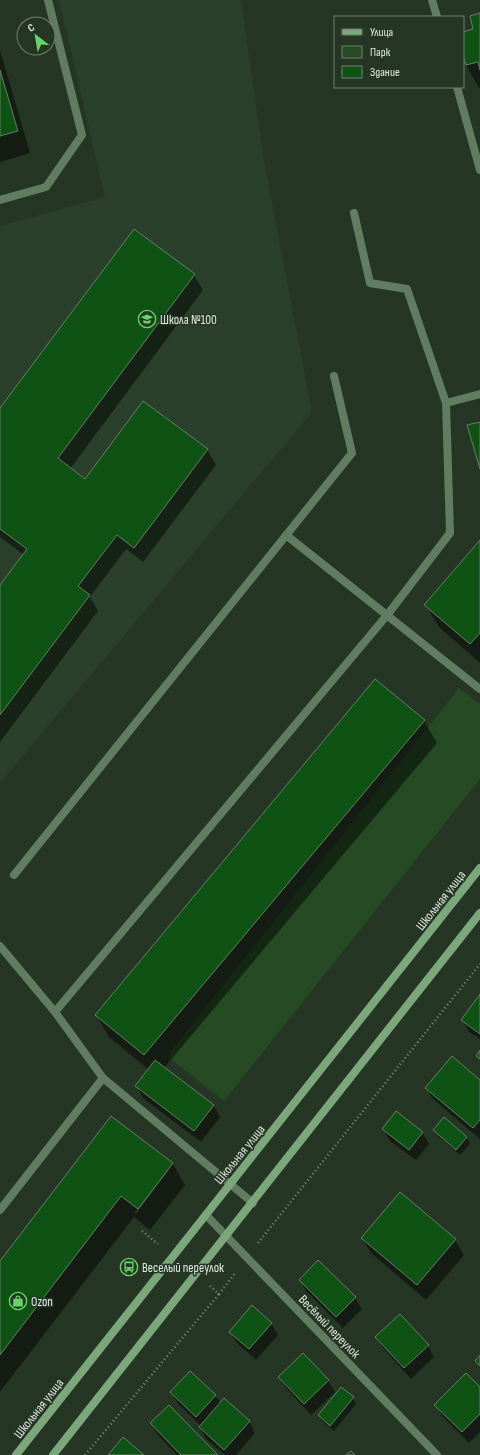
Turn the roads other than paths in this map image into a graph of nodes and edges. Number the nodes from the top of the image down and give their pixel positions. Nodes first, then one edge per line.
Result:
1 (48, 0) edge
2 (432, 0) edge
3 (437, 16) edge
4 (456, 88) edge
5 (480, 170) edge
6 (0, 200) edge
7 (354, 213) dead end
8 (334, 376) dead end
9 (480, 394) edge
10 (446, 403) junction
11 (286, 536) junction
12 (388, 614) junction
13 (480, 688) edge
14 (480, 868) edge
15 (14, 875) dead end
16 (480, 913) edge
17 (0, 946) edge
18 (55, 1012) junction
19 (103, 1078) junction
20 (230, 1183) junction
21 (253, 1203) junction
22 (0, 1210) edge
23 (206, 1215) junction
24 (226, 1235) junction
25 (16, 1455) edge
26 (53, 1455) edge
27 (437, 1455) edge

1 - 6 street
2 - 3 street
4 - 5 street
7 - 10 street
8 - 11 street
9 - 10 street
10 - 12 street
11 - 12 street
11 - 15 street
12 - 13 street
12 - 18 street
14 - 20 main road, Школьная улица
16 - 21 main road
17 - 18 street
18 - 19 street
19 - 20 street
19 - 22 street
20 - 21 street
20 - 23 main road, Школьная улица
21 - 24 main road
23 - 24 street, Весёлый переулок
23 - 25 main road, Школьная улица
24 - 26 main road
24 - 27 street, Весёлый переулок

